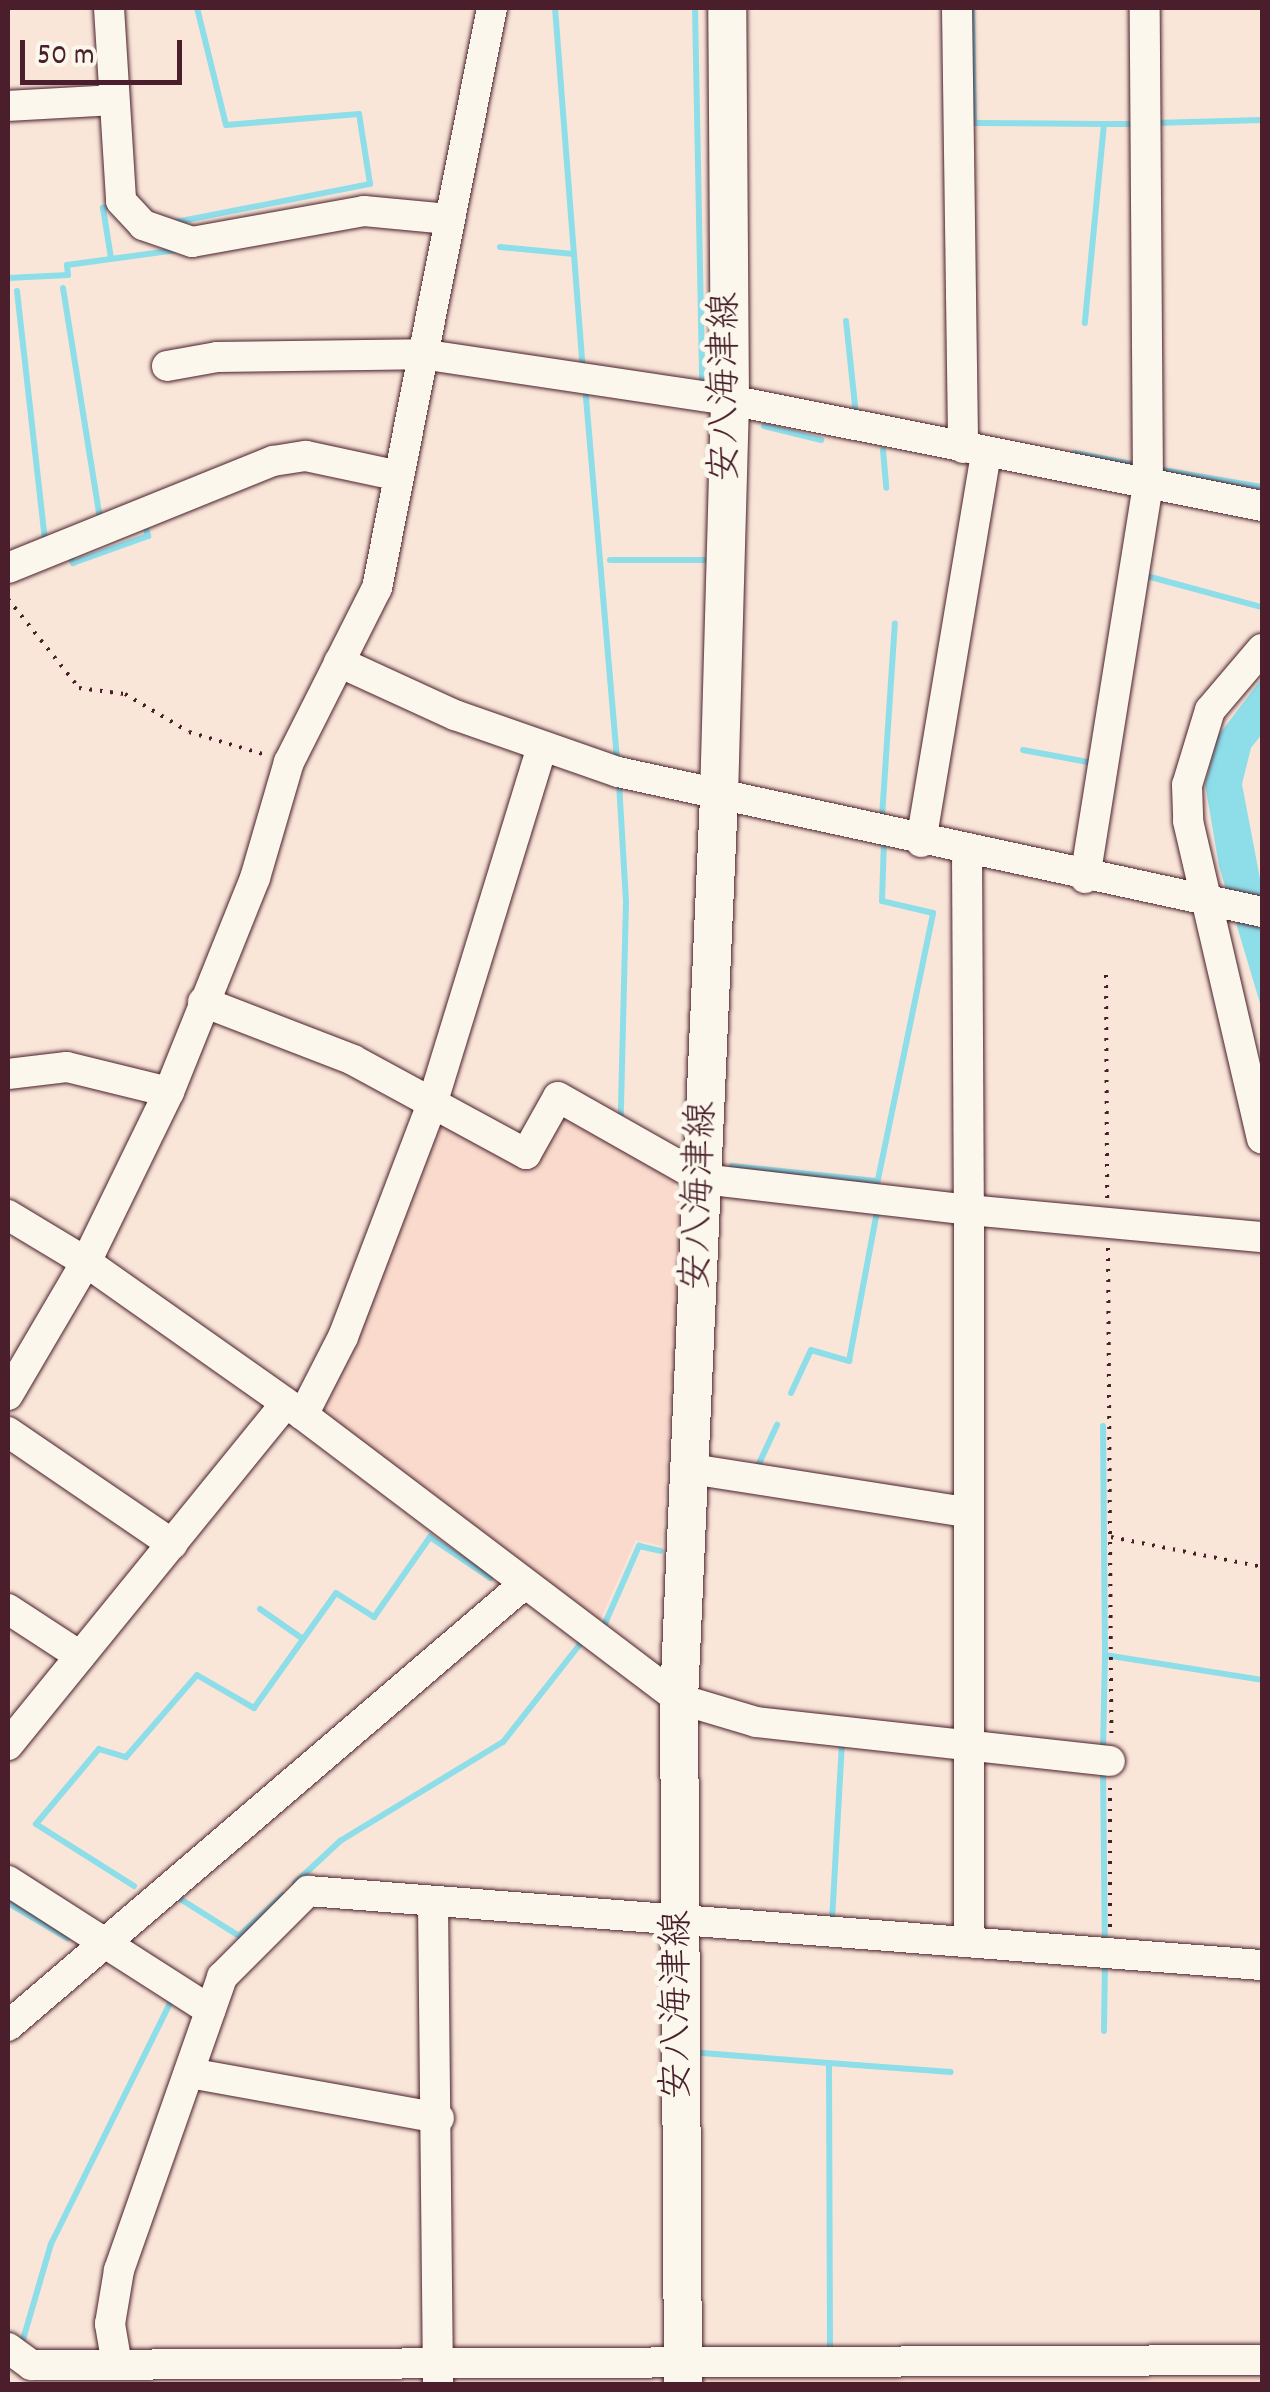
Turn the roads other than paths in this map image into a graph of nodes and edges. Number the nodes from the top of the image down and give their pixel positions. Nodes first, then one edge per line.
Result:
1 (109, 8) edge
2 (492, 8) edge
3 (728, 8) edge
4 (957, 8) edge
5 (1145, 8) edge
6 (114, 100) junction
7 (8, 106) edge
8 (448, 219) junction
9 (421, 354) junction
10 (167, 366) dead end
11 (730, 400) junction
12 (974, 450) junction
13 (399, 476) junction
14 (1148, 485) junction
15 (1262, 506) edge
16 (8, 568) edge
17 (1262, 649) edge
18 (339, 662) junction
19 (542, 747) junction
20 (720, 797) junction
21 (921, 842) junction
22 (967, 852) junction
23 (1084, 878) junction
24 (1218, 905) junction
25 (1262, 912) edge
26 (203, 1002) junction
27 (8, 1074) edge
28 (169, 1092) junction
29 (433, 1101) junction
30 (1262, 1140) edge
31 (703, 1179) junction
32 (970, 1210) junction
33 (8, 1215) edge
34 (1262, 1237) edge
35 (86, 1262) junction
36 (20, 1346) edge
37 (8, 1394) edge
38 (293, 1410) junction
39 (8, 1432) edge
40 (691, 1469) junction
41 (966, 1512) junction
42 (172, 1544) junction
43 (523, 1585) junction
44 (8, 1609) edge
45 (80, 1656) junction
46 (679, 1699) junction
47 (8, 1744) edge
48 (969, 1744) junction
49 (1110, 1761) road end
50 (8, 1881) edge
51 (434, 1903) junction
52 (680, 1916) junction
53 (969, 1939) junction
54 (107, 1944) junction
55 (1262, 1965) edge
56 (210, 2010) junction
57 (8, 2026) edge
58 (189, 2073) junction
59 (439, 2118) junction
60 (8, 2348) edge
61 (1262, 2360) edge
62 (113, 2372) edge
63 (683, 2372) edge
64 (438, 2374) edge

1 - 6 street
2 - 8 street
3 - 11 main road, 安八海津線
4 - 12 street
5 - 14 street
6 - 7 street
6 - 8 street
8 - 9 street
9 - 10 street
9 - 11 street
9 - 13 street
11 - 12 street
11 - 20 main road, 安八海津線
12 - 14 street
12 - 21 street
13 - 16 street
13 - 18 street
14 - 15 street
14 - 23 street
17 - 24 street
18 - 19 street
18 - 26 street
19 - 20 street
19 - 29 street
20 - 21 street
20 - 31 main road, 安八海津線
21 - 22 street
22 - 23 street
22 - 32 street
23 - 24 street
24 - 25 street
24 - 30 street
26 - 28 street
26 - 29 street
27 - 28 street
28 - 35 street
29 - 31 street
29 - 38 street
31 - 32 street
31 - 40 main road, 安八海津線
32 - 34 street
32 - 41 street
33 - 35 street
35 - 36 street
35 - 38 street
36 - 37 street
38 - 42 street
38 - 43 street
39 - 42 street
40 - 41 street
40 - 46 main road, 安八海津線
41 - 48 street
42 - 45 street
43 - 46 street
43 - 54 street
44 - 45 street
45 - 47 street
46 - 48 street
46 - 52 main road, 安八海津線
48 - 49 street
48 - 53 street
50 - 54 street
51 - 52 street
51 - 56 street
51 - 59 street
52 - 53 street
52 - 63 main road, 安八海津線
53 - 55 street
54 - 56 street
54 - 57 street
56 - 58 street
58 - 59 street
58 - 62 street
59 - 64 street
60 - 62 street
61 - 63 street
62 - 64 street
63 - 64 street

